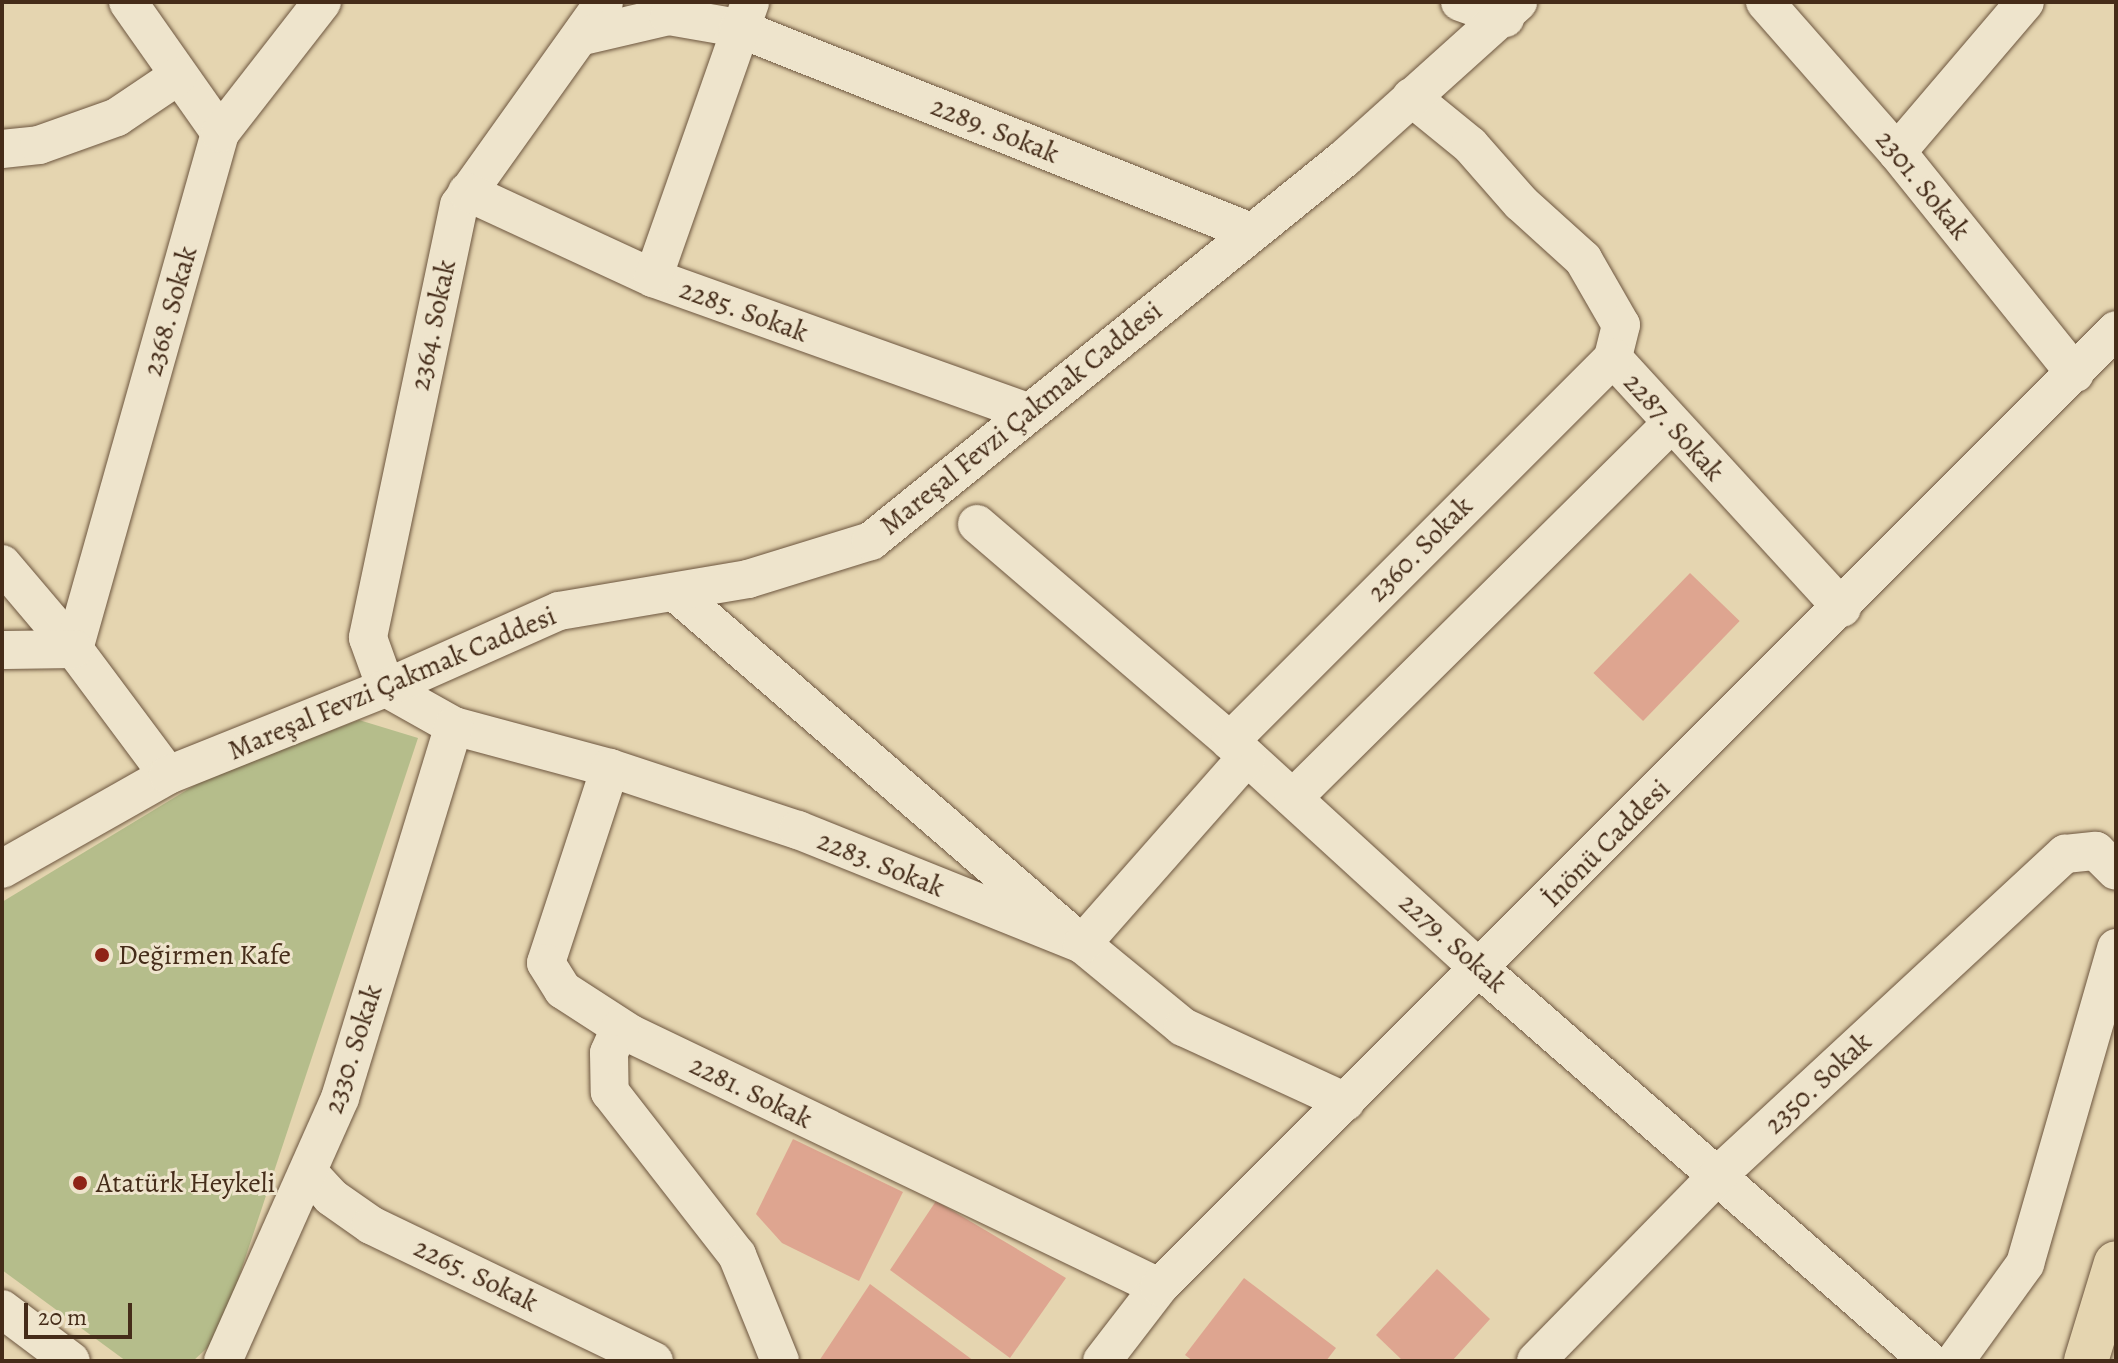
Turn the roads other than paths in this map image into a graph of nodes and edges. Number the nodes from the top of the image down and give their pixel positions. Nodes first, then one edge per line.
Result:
1 (128, 2) edge
2 (322, 2) edge
3 (604, 2) edge
4 (1460, 2) edge
5 (1765, 2) edge
6 (2025, 2) edge
7 (1512, 10) edge
8 (744, 15) edge
9 (583, 36) junction
10 (178, 76) junction
11 (1411, 97) junction
12 (220, 133) junction
13 (2, 149) edge
14 (1897, 152) junction
15 (467, 192) junction
16 (1251, 232) junction
17 (653, 278) junction
18 (2116, 330) edge
19 (1613, 358) junction
20 (2075, 373) junction
21 (1027, 412) junction
22 (1671, 424) junction
23 (977, 524) dead end
24 (2, 564) edge
25 (676, 593) junction
26 (1842, 608) junction
27 (74, 649) junction
28 (2, 650) edge
29 (386, 688) junction
30 (454, 726) junction
31 (1239, 749) junction
32 (610, 768) junction
33 (168, 775) junction
34 (1293, 798) junction
35 (2, 869) edge
36 (2116, 871) edge
37 (1082, 944) junction
38 (2116, 948) edge
39 (1480, 969) junction
40 (620, 1028) junction
41 (1346, 1102) junction
42 (309, 1173) junction
43 (1718, 1175) junction
44 (2116, 1263) edge
45 (1159, 1287) junction
46 (2, 1309) edge
47 (1104, 1360) edge
48 (71, 1361) edge
49 (223, 1361) edge
50 (654, 1361) edge
51 (780, 1361) edge
52 (1536, 1361) edge
53 (1929, 1361) edge
54 (1955, 1361) edge
55 (2086, 1361) edge

1 - 10 street
2 - 12 street, 2368. Sokak
3 - 9 street, 2364. Sokak
4 - 7 street
5 - 14 street, 2301. Sokak
6 - 14 street
7 - 11 street, Mareşal Fevzi Çakmak Caddesi
8 - 9 street, 2289. Sokak
8 - 16 street, 2289. Sokak
8 - 17 street
9 - 15 street, 2364. Sokak
10 - 12 street
10 - 13 street
11 - 16 street, Mareşal Fevzi Çakmak Caddesi
11 - 19 street, 2287. Sokak
12 - 27 street, 2368. Sokak
14 - 20 street, 2301. Sokak
15 - 17 street, 2285. Sokak
15 - 29 street, 2364. Sokak
16 - 21 street, Mareşal Fevzi Çakmak Caddesi
17 - 21 street, 2285. Sokak
18 - 20 street, İnönü Caddesi
19 - 22 street, 2287. Sokak
19 - 31 street, 2360. Sokak
20 - 26 street, İnönü Caddesi
21 - 25 street, Mareşal Fevzi Çakmak Caddesi
22 - 26 street, 2287. Sokak
22 - 34 street
23 - 31 street, 2279. Sokak
24 - 27 street
25 - 29 street, Mareşal Fevzi Çakmak Caddesi
25 - 37 street
26 - 39 street, İnönü Caddesi
27 - 28 street
27 - 33 street
29 - 30 street, 2283. Sokak
29 - 33 street, Mareşal Fevzi Çakmak Caddesi
30 - 32 street, 2283. Sokak
30 - 42 street, 2330. Sokak
31 - 34 street, 2279. Sokak
31 - 37 street, 2360. Sokak
32 - 37 street, 2283. Sokak
32 - 40 street, 2281. Sokak
33 - 35 street, Mareşal Fevzi Çakmak Caddesi
34 - 39 street, 2279. Sokak
36 - 43 street, 2350. Sokak
37 - 41 street, 2283. Sokak
38 - 54 street
39 - 41 street, İnönü Caddesi
39 - 43 street, 2279. Sokak
40 - 45 street, 2281. Sokak
40 - 51 street
41 - 45 street, İnönü Caddesi
42 - 49 street, 2330. Sokak
42 - 50 street, 2265. Sokak
43 - 52 street, 2350. Sokak
43 - 53 street, 2279. Sokak
44 - 55 main road
45 - 47 street, İnönü Caddesi
46 - 48 street

